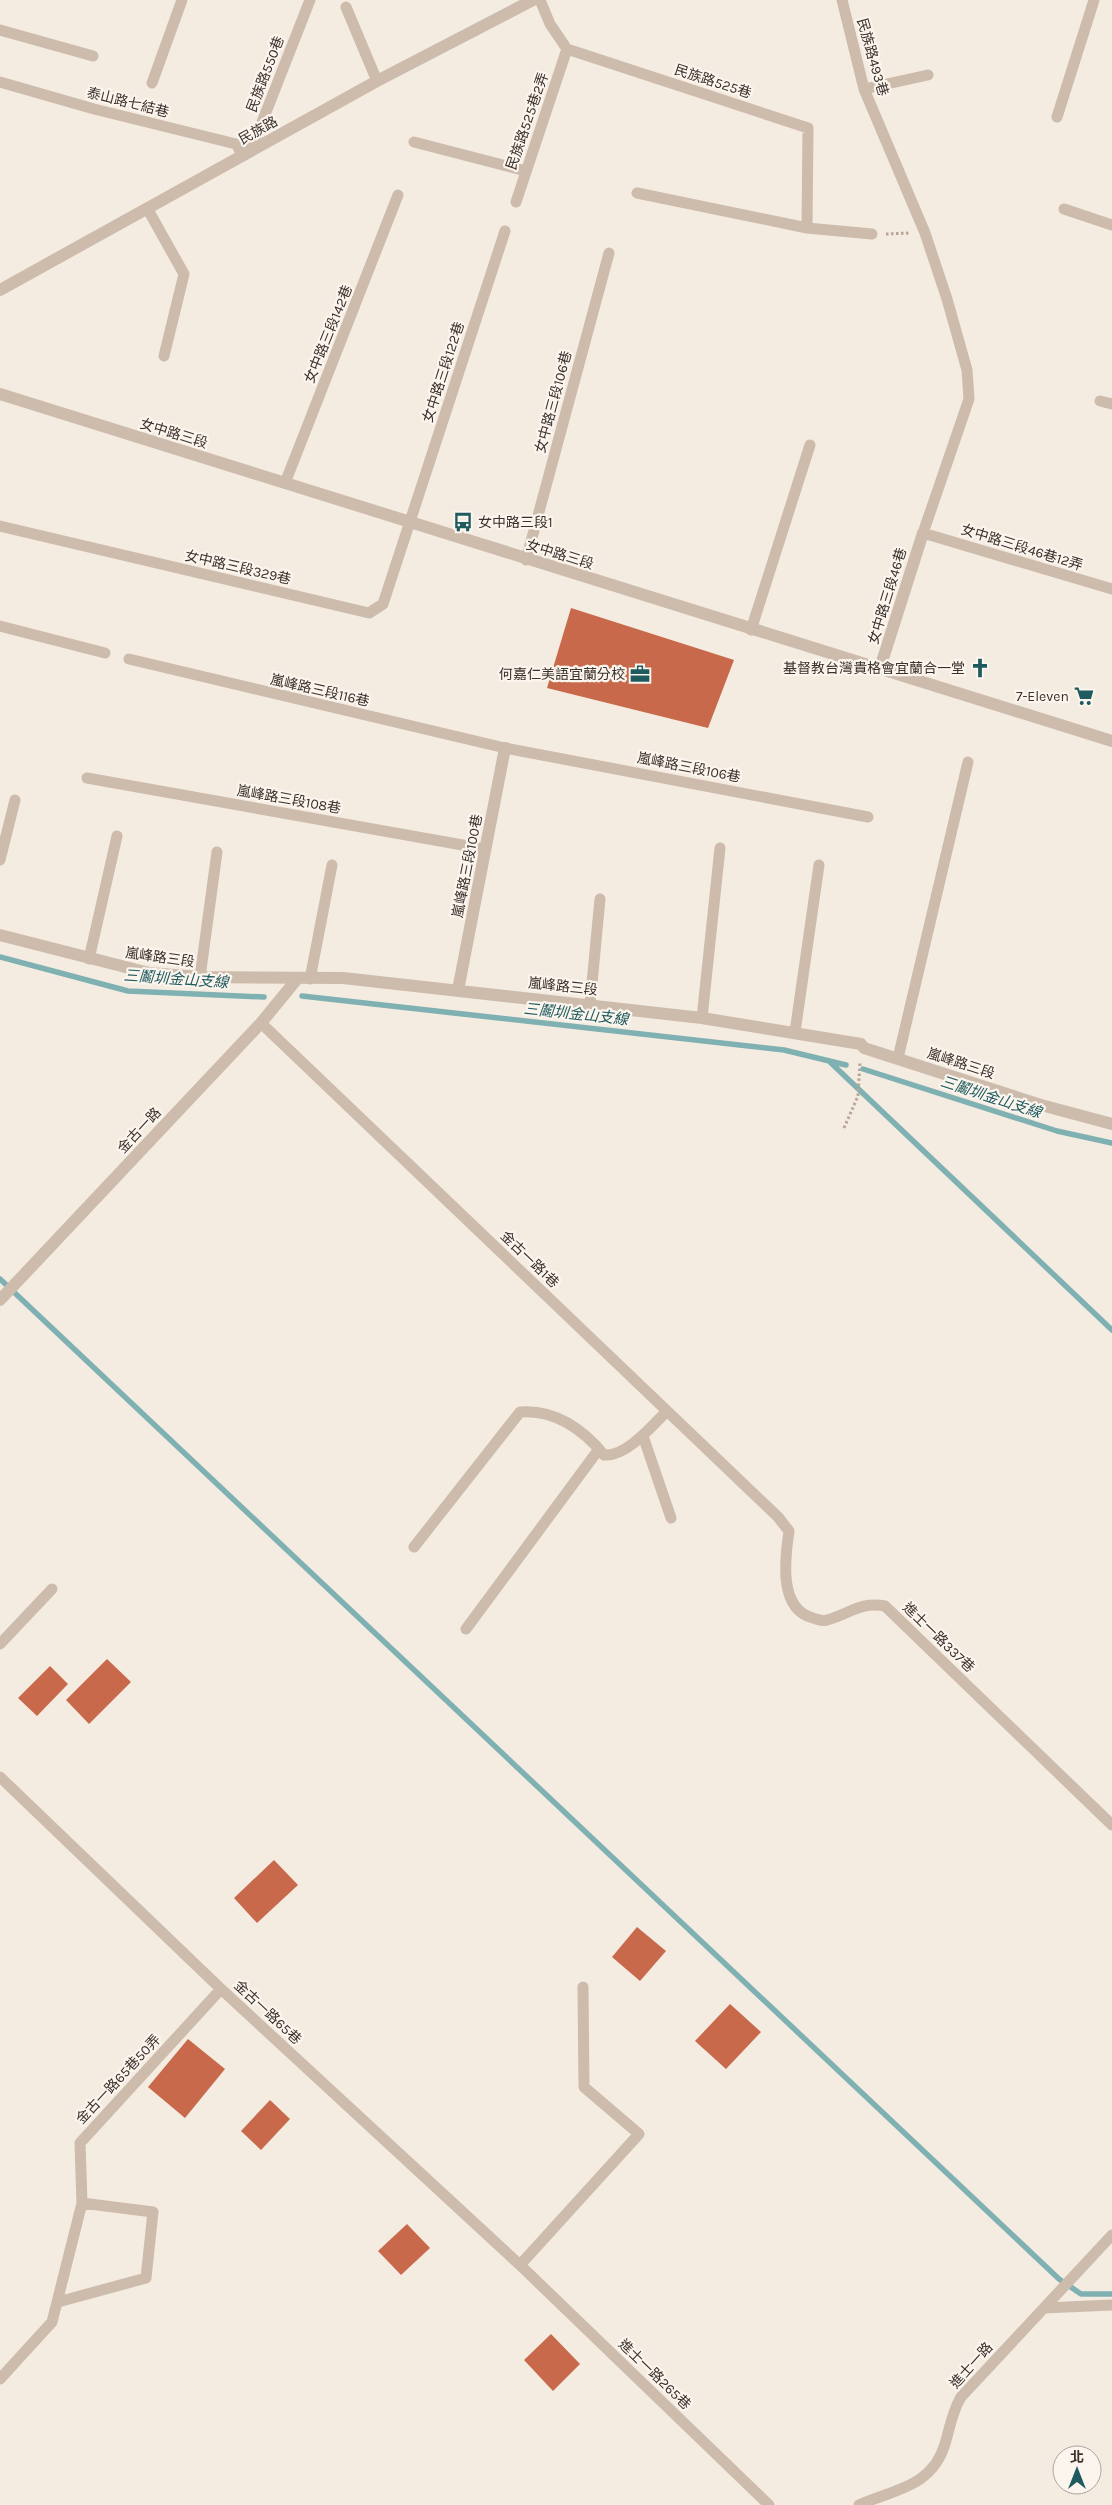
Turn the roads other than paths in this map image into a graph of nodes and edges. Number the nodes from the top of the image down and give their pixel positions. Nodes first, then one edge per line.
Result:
1 (182, 0) edge
2 (310, 0) edge
3 (533, 0) edge
4 (540, 0) edge
5 (842, 0) edge
6 (1094, 0) edge
7 (346, 7) dead end
8 (0, 30) edge
9 (567, 49) junction
10 (93, 56) dead end
11 (928, 76) dead end
12 (377, 81) junction
13 (0, 82) edge
14 (152, 83) dead end
15 (864, 89) junction
16 (1057, 117) dead end
17 (414, 142) dead end
18 (242, 156) junction
19 (526, 171) junction
20 (636, 193) dead end
21 (398, 195) dead end
22 (516, 202) dead end
23 (147, 208) junction
24 (1064, 209) dead end
25 (1112, 225) edge
26 (807, 228) junction
27 (505, 232) dead end
28 (872, 234) road end
29 (609, 253) dead end
30 (0, 290) edge
31 (164, 356) dead end
32 (0, 394) edge
33 (1100, 401) dead end
34 (1112, 404) edge
35 (810, 445) dead end
36 (285, 483) junction
37 (410, 522) junction
38 (0, 526) edge
39 (923, 533) junction
40 (526, 560) junction
41 (1112, 589) edge
42 (0, 626) edge
43 (751, 630) junction
44 (105, 653) dead end
45 (129, 659) dead end
46 (880, 668) junction
47 (1112, 741) edge
48 (505, 748) junction
49 (968, 762) dead end
50 (86, 778) dead end
51 (15, 800) dead end
52 (868, 817) dead end
53 (117, 836) dead end
54 (720, 848) dead end
55 (485, 849) junction
56 (217, 852) dead end
57 (0, 860) edge
58 (332, 864) dead end
59 (819, 864) dead end
60 (600, 899) dead end
61 (0, 935) edge
62 (89, 959) junction
63 (200, 977) junction
64 (304, 979) junction
65 (458, 990) junction
66 (590, 1004) junction
67 (702, 1018) junction
68 (261, 1023) junction
69 (794, 1032) junction
70 (898, 1058) junction
71 (1112, 1124) edge
72 (0, 1300) edge
73 (667, 1411) junction
74 (643, 1436) junction
75 (599, 1449) junction
76 (778, 1517) joint
77 (671, 1518) dead end
78 (414, 1547) dead end
79 (52, 1589) dead end
80 (466, 1628) dead end
81 (0, 1644) edge
82 (0, 1777) edge
83 (1112, 1825) edge
84 (584, 1988) dead end
85 (221, 1989) junction
86 (82, 2203) junction
87 (1112, 2235) edge
88 (520, 2266) junction
89 (58, 2302) junction
90 (1112, 2305) edge
91 (1044, 2308) junction
92 (0, 2379) edge
93 (769, 2505) edge
94 (859, 2505) edge

1 - 14 lane
2 - 18 lane, 民族路550巷
3 - 12 street, 民族路
4 - 9 lane
5 - 15 lane, 民族路493巷
6 - 16 lane
7 - 12 lane
8 - 10 lane
9 - 19 lane, 民族路525巷2弄
9 - 26 lane, 民族路525巷
11 - 15 lane
12 - 18 street, 民族路
13 - 18 lane, 泰山路七結巷
15 - 39 lane, 民族路493巷
17 - 19 lane
18 - 23 street, 民族路
19 - 22 lane, 民族路525巷2弄
20 - 26 lane
21 - 36 lane, 女中路三段142巷
23 - 30 street, 民族路
23 - 31 lane
24 - 25 lane
26 - 28 lane
27 - 37 lane, 女中路三段122巷
29 - 40 lane, 女中路三段106巷
32 - 36 street, 女中路三段
33 - 34 lane
35 - 43 lane
36 - 37 street, 女中路三段
37 - 38 lane, 女中路三段329巷
37 - 40 street, 女中路三段
39 - 41 lane, 女中路三段46巷12弄
39 - 46 street, 女中路三段46巷
40 - 43 street, 女中路三段
42 - 44 lane
43 - 46 street, 女中路三段
45 - 48 lane, 嵐峰路三段116巷
46 - 47 street, 女中路三段
48 - 52 lane, 嵐峰路三段106巷
48 - 55 street, 嵐峰路三段100巷
49 - 70 lane
50 - 55 lane, 嵐峰路三段108巷
51 - 57 lane
53 - 62 lane
54 - 67 lane
55 - 65 street, 嵐峰路三段100巷
56 - 63 lane
58 - 64 lane
59 - 69 lane
60 - 66 lane
61 - 62 street, 嵐峰路三段
62 - 63 street, 嵐峰路三段
63 - 64 street, 嵐峰路三段
64 - 65 street, 嵐峰路三段
64 - 68 street, 金古一路
65 - 66 street, 嵐峰路三段
66 - 67 street, 嵐峰路三段
67 - 69 street, 嵐峰路三段
68 - 72 street, 金古一路
68 - 73 lane, 金古一路1巷
69 - 70 street, 嵐峰路三段
70 - 71 street, 嵐峰路三段
73 - 74 lane
73 - 76 lane, 金古一路1巷
74 - 75 lane
74 - 77 lane
75 - 78 lane
75 - 80 lane
76 - 83 lane, 進士一路337巷
79 - 81 lane
82 - 85 lane, 金古一路65巷
84 - 88 lane
85 - 86 lane, 金古一路65巷50弄
85 - 88 lane, 金古一路65巷
86 - 89 lane, 金古一路65巷50弄
86 - 89 lane
87 - 91 lane, 進士一路
88 - 93 lane, 進士一路265巷
89 - 92 lane, 金古一路65巷50弄
90 - 91 lane
91 - 94 lane, 進士一路

